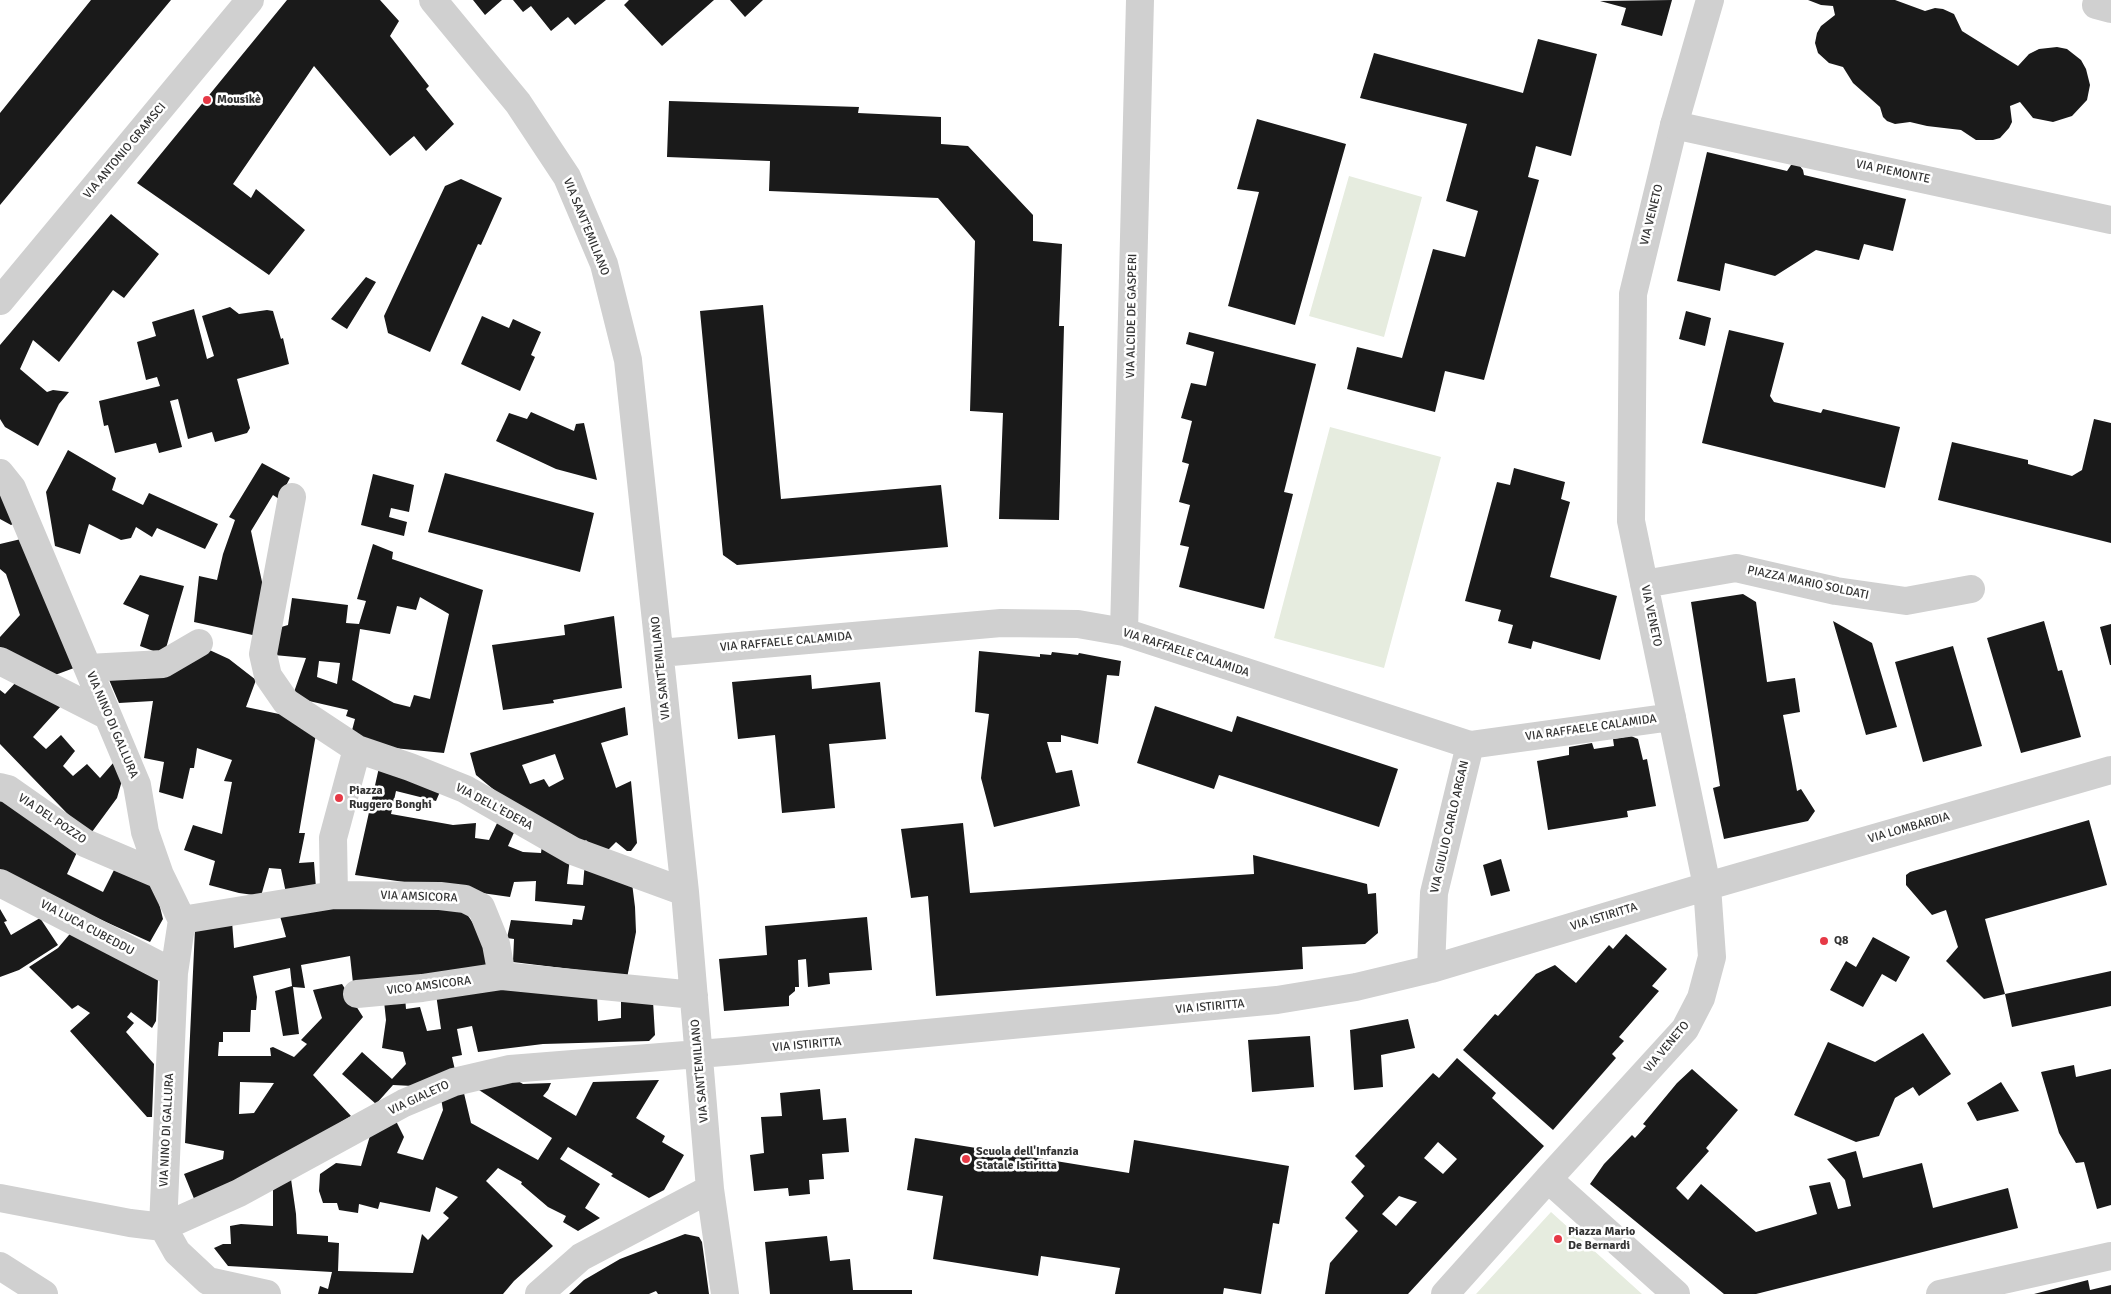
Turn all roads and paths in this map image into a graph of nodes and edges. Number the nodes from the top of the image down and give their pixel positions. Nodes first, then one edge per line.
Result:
1 (250, 0) edge
2 (433, 0) edge
3 (1140, 0) edge
4 (1710, 0) edge
5 (1674, 125) junction
6 (2111, 220) edge
7 (0, 301) edge
8 (0, 473) edge
9 (292, 497) dead end
10 (1644, 584) junction
11 (1971, 589) dead end
12 (1124, 632) junction
13 (199, 643) dead end
14 (660, 654) junction
15 (0, 661) edge
16 (88, 668) junction
17 (108, 716) junction
18 (1672, 717) junction
19 (1470, 745) junction
20 (357, 749) junction
21 (2111, 770) edge
22 (3, 783) edge
23 (160, 875) junction
24 (0, 883) edge
25 (1707, 886) junction
26 (685, 892) junction
27 (334, 895) junction
28 (182, 920) junction
29 (1431, 969) junction
30 (174, 973) junction
31 (502, 976) junction
32 (356, 994) dead end
33 (694, 995) junction
34 (700, 1054) junction
35 (1548, 1179) junction
36 (710, 1189) junction
37 (0, 1198) edge
38 (163, 1227) junction
39 (2111, 1256) edge
40 (0, 1266) edge
41 (44, 1294) edge
42 (267, 1294) edge
43 (539, 1294) edge
44 (725, 1294) edge
45 (1445, 1294) edge
46 (1676, 1294) edge
47 (1940, 1294) edge

1 - 7 street, VIA ANTONIO GRAMSCI
2 - 14 street, VIA SANT'EMILIANO
3 - 12 street, VIA ALCIDE DE GASPERI
4 - 5 street, VIA VENETO
5 - 6 street, VIA PIEMONTE
5 - 10 street, VIA VENETO
8 - 16 street, VIA NINO DI GALLURA
9 - 20 street, VIA DELL'EDERA
10 - 11 street, PIAZZA MARIO SOLDATI
10 - 18 street, VIA VENETO
12 - 14 street, VIA RAFFAELE CALAMIDA
12 - 19 street, VIA RAFFAELE CALAMIDA
13 - 16 street
14 - 26 street, VIA SANT'EMILIANO
15 - 17 street
16 - 17 street, VIA NINO DI GALLURA
17 - 23 street, VIA NINO DI GALLURA
18 - 19 street, VIA RAFFAELE CALAMIDA
18 - 25 street, VIA VENETO
19 - 29 street, VIA GIULIO CARLO ARGAN
20 - 26 street, VIA DELL'EDERA
20 - 27 street
21 - 25 street, VIA LOMBARDIA
22 - 23 street, VIA DEL POZZO
23 - 28 street, VIA NINO DI GALLURA
24 - 30 street, VIA LUCA CUBEDDU
25 - 29 street, VIA ISTIRITTA
25 - 35 street, VIA VENETO
26 - 33 street, VIA SANT'EMILIANO
27 - 28 street, VIA AMSICORA
27 - 31 street, VIA AMSICORA
28 - 30 street, VIA NINO DI GALLURA
29 - 34 street, VIA ISTIRITTA
30 - 38 street, VIA NINO DI GALLURA
31 - 32 street, VICO AMSICORA
31 - 33 street
33 - 34 street, VIA SANT'EMILIANO
34 - 36 street, VIA SANT'EMILIANO
34 - 38 street, VIA GIALETO
35 - 45 street
35 - 46 street
36 - 43 street
36 - 44 street, VIA SANT'EMILIANO
37 - 38 street
38 - 42 street
39 - 47 street
40 - 41 street

